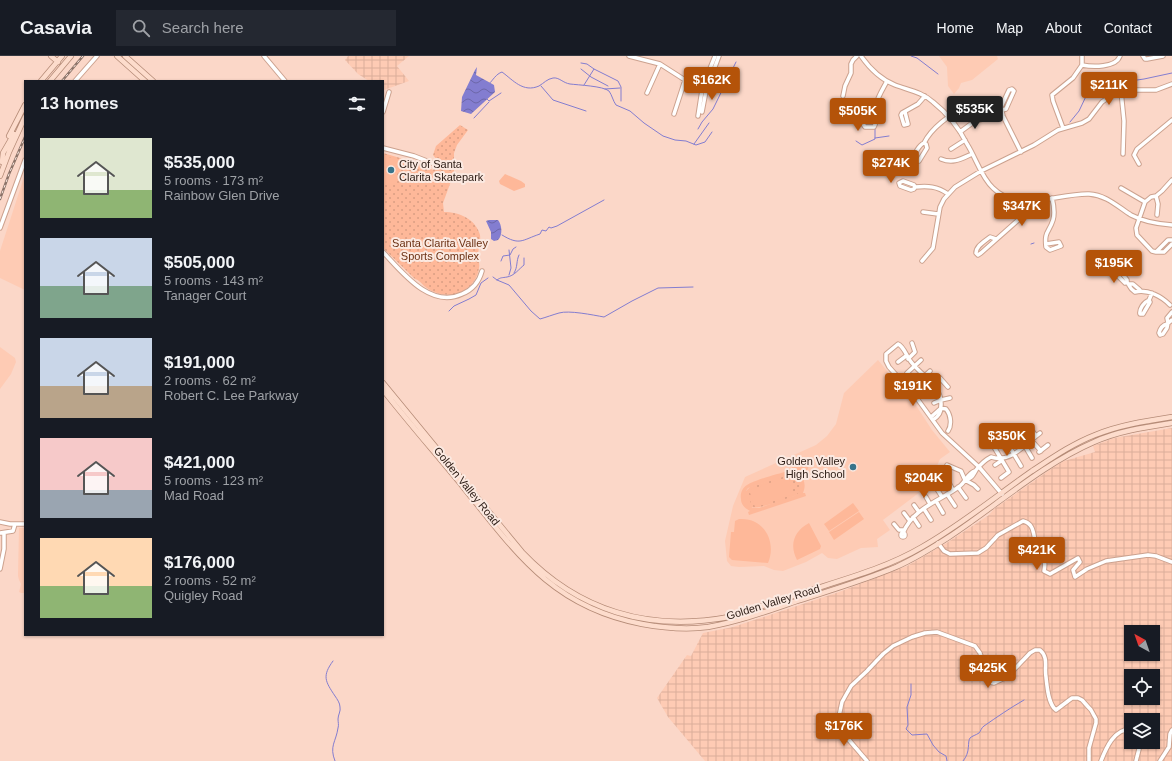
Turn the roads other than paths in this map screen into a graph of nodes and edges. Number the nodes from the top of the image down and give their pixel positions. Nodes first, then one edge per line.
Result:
1 (51, 56) edge
2 (71, 56) edge
3 (96, 56) edge
4 (117, 56) edge
5 (124, 56) edge
6 (264, 56) edge
7 (629, 56) edge
8 (715, 56) edge
9 (719, 56) edge
10 (857, 56) edge
11 (861, 56) edge
12 (1082, 56) edge
13 (1120, 56) edge
14 (1143, 56) edge
15 (1163, 56) edge
16 (59, 58) edge
17 (660, 64) junction
18 (1082, 64) junction
19 (63, 65) junction
20 (42, 80) edge
21 (51, 80) edge
22 (76, 80) edge
23 (144, 80) edge
24 (152, 80) edge
25 (284, 80) edge
26 (685, 80) junction
27 (887, 81) junction
28 (1172, 84) edge
29 (708, 87) junction
30 (1121, 91) junction
31 (389, 92) dead end
32 (647, 93) dead end
33 (843, 96) dead end
34 (925, 96) junction
35 (964, 107) dead end
36 (24, 108) edge
37 (384, 109) edge
38 (1002, 110) junction
39 (702, 112) dead end
40 (905, 112) dead end
41 (674, 114) dead end
42 (698, 116) dead end
43 (948, 117) junction
44 (987, 118) dead end
45 (24, 119) edge
46 (24, 120) edge
47 (1172, 120) edge
48 (876, 121) dead end
49 (1064, 128) junction
50 (960, 132) junction
51 (965, 140) junction
52 (924, 143) junction
53 (384, 148) edge
54 (951, 149) dead end
55 (1021, 152) junction
56 (2, 153) edge
57 (972, 154) junction
58 (1123, 154) dead end
59 (941, 159) dead end
60 (24, 163) edge
61 (432, 163) dead end
62 (1139, 164) dead end
63 (981, 171) junction
64 (1, 173) edge
65 (1172, 180) edge
66 (1170, 185) edge
67 (915, 187) dead end
68 (1122, 188) dead end
69 (948, 194) junction
70 (1156, 196) junction
71 (1052, 198) junction
72 (1026, 202) junction
73 (1145, 202) junction
74 (923, 212) dead end
75 (938, 214) junction
76 (1157, 215) dead end
77 (1139, 218) junction
78 (1171, 225) edge
79 (0, 228) edge
80 (996, 239) junction
81 (1172, 240) edge
82 (1046, 244) dead end
83 (1172, 244) edge
84 (1156, 252) junction
85 (384, 253) edge
86 (922, 261) dead end
87 (1115, 270) dead end
88 (482, 272) dead end
89 (1152, 293) junction
90 (1149, 300) dead end
91 (1170, 304) edge
92 (1172, 312) edge
93 (1172, 320) edge
94 (912, 343) dead end
95 (907, 357) junction
96 (922, 360) dead end
97 (898, 362) dead end
98 (914, 366) junction
99 (930, 371) dead end
100 (907, 373) dead end
101 (924, 376) junction
102 (917, 383) dead end
103 (384, 384) edge
104 (934, 385) junction
105 (948, 387) dead end
106 (384, 391) edge
107 (925, 393) dead end
108 (950, 398) dead end
109 (942, 400) junction
110 (934, 403) dead end
111 (941, 408) junction
112 (1172, 417) edge
113 (932, 419) junction
114 (1172, 423) edge
115 (1030, 428) dead end
116 (948, 432) dead end
117 (1040, 433) dead end
118 (1018, 434) dead end
119 (1036, 436) junction
120 (1031, 440) junction
121 (1006, 441) dead end
122 (1048, 445) dead end
123 (1025, 446) junction
124 (994, 447) dead end
125 (1014, 453) junction
126 (1032, 458) dead end
127 (999, 459) junction
128 (947, 465) dead end
129 (994, 465) dead end
130 (1021, 466) dead end
131 (979, 467) junction
132 (1001, 478) dead end
133 (965, 480) junction
134 (948, 481) dead end
135 (958, 487) junction
136 (937, 489) dead end
137 (978, 489) dead end
138 (953, 490) junction
139 (1001, 493) junction
140 (947, 494) junction
141 (926, 497) dead end
142 (942, 497) junction
143 (966, 498) dead end
144 (1004, 498) junction
145 (936, 501) junction
146 (930, 504) junction
147 (914, 505) dead end
148 (955, 506) dead end
149 (924, 509) junction
150 (919, 512) junction
151 (904, 513) dead end
152 (943, 513) dead end
153 (911, 519) junction
154 (931, 520) dead end
155 (0, 522) edge
156 (15, 524) junction
157 (24, 524) edge
158 (894, 524) dead end
159 (919, 526) dead end
160 (2, 533) edge
161 (938, 543) junction
162 (1172, 562) edge
163 (0, 569) edge
164 (1172, 730) edge
165 (1124, 731) edge
166 (1139, 749) edge
167 (867, 761) edge
168 (1089, 761) edge
169 (1101, 761) edge
170 (1136, 761) edge
171 (1160, 761) edge

1 - 16 main road
2 - 19 main road
3 - 22 street
4 - 23 main road
5 - 24 main road
6 - 25 street
7 - 17 street
8 - 26 street
9 - 29 street
10 - 33 street
11 - 27 street
12 - 18 street
13 - 18 street
14 - 15 street
16 - 19 main road
16 - 20 main road
17 - 26 street
17 - 32 street
18 - 49 street
19 - 21 main road
26 - 41 street
27 - 34 street
27 - 48 street
28 - 30 street
29 - 39 street
29 - 42 street
30 - 49 street
30 - 58 street
31 - 37 street
34 - 40 street
34 - 43 street
35 - 43 street
36 - 56 main road
38 - 38 street
38 - 55 street
43 - 50 street
43 - 52 street
44 - 50 street
45 - 56 main road
46 - 64 main road
47 - 62 street
49 - 55 street
50 - 51 street
51 - 54 street
51 - 57 street
52 - 52 street
53 - 61 street
55 - 63 street
56 - 64 main road
57 - 59 street
57 - 63 street
60 - 79 street
63 - 69 street
63 - 72 street
65 - 66 street
66 - 70 street
67 - 69 street
68 - 73 street
69 - 75 street
70 - 73 street
70 - 76 street
71 - 72 street
71 - 77 street
71 - 82 street
72 - 80 street
73 - 77 street
74 - 75 street
75 - 86 street
77 - 78 street
77 - 84 street
80 - 80 street
81 - 84 street
83 - 84 street
85 - 88 street
87 - 89 street
89 - 90 street
89 - 91 street
92 - 93 street
94 - 95 street
95 - 97 street
95 - 98 street
95 - 113 street
96 - 98 street
98 - 100 street
98 - 101 street
99 - 101 street
101 - 102 street
101 - 104 street
103 - 139 main road, Golden Valley Road
104 - 105 street
104 - 107 street
104 - 109 street
106 - 161 main road, Golden Valley Road
108 - 109 street
109 - 110 street
109 - 111 street
111 - 113 street
111 - 116 street
112 - 139 main road, Golden Valley Road
113 - 131 street
114 - 144 main road, Golden Valley Road
115 - 119 street
117 - 119 street
118 - 123 street
119 - 120 street
120 - 122 street
120 - 123 street
121 - 125 street
123 - 125 street
123 - 126 street
124 - 127 street
125 - 127 street
125 - 130 street
127 - 129 street
127 - 131 street
127 - 132 street
128 - 133 street
131 - 133 street
131 - 139 street
133 - 135 street
133 - 137 street
134 - 138 street
135 - 138 street
135 - 143 street
136 - 142 street
138 - 140 street
139 - 144 street
140 - 142 street
140 - 148 street
141 - 146 street
142 - 145 street
144 - 161 main road, Golden Valley Road
145 - 146 street
145 - 152 street
146 - 149 street
147 - 150 street
149 - 150 street
149 - 154 street
150 - 153 street
151 - 153 street
153 - 158 street
153 - 159 street
155 - 156 street
156 - 157 street
156 - 160 street
160 - 163 street
161 - 162 street
164 - 171 street
165 - 169 street
166 - 170 street
167 - 168 street

